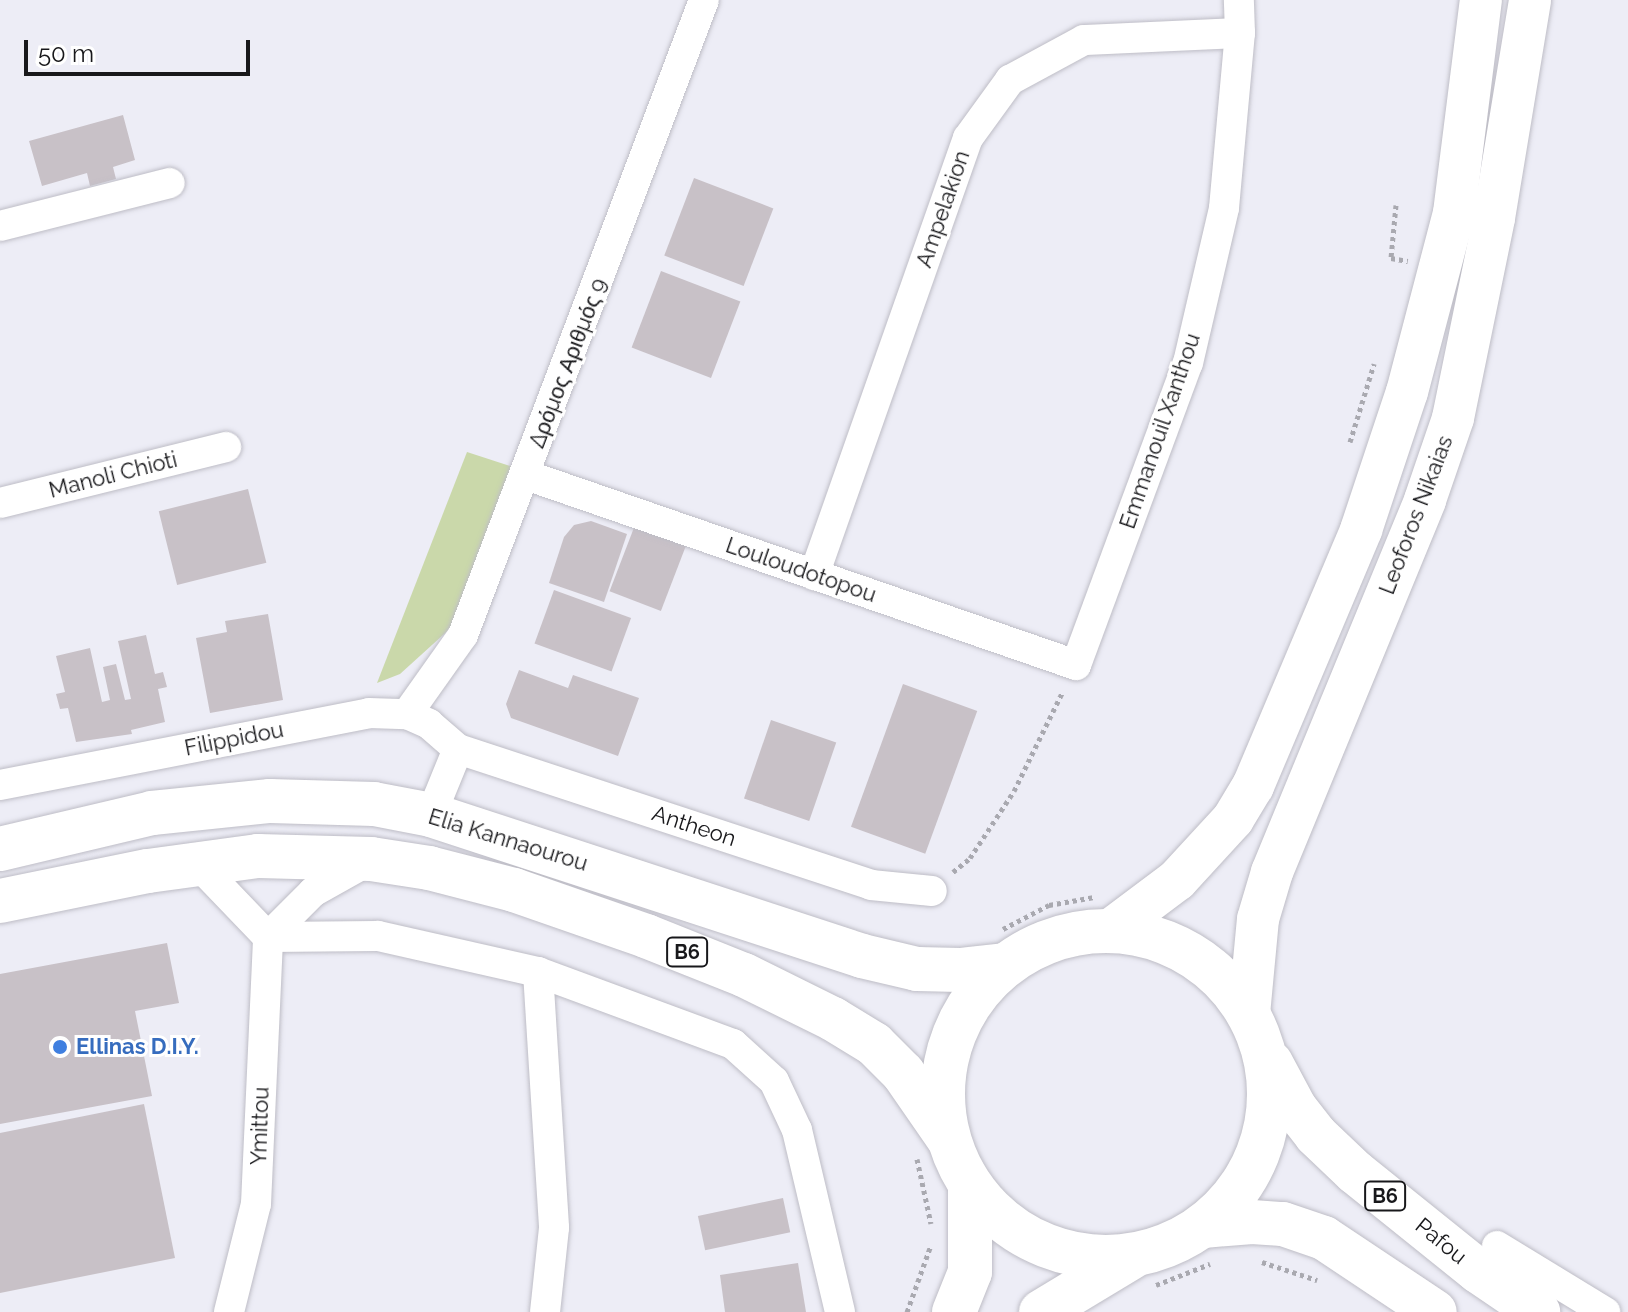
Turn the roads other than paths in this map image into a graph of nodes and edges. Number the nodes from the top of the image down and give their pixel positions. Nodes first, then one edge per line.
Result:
1 (704, 0) edge
2 (1239, 0) edge
3 (1481, 0) edge
4 (1532, 7) edge
5 (1240, 33) junction
6 (170, 183) dead end
7 (0, 226) edge
8 (226, 447) dead end
9 (526, 475) junction
10 (0, 503) edge
11 (814, 575) junction
12 (1076, 665) joint
13 (407, 714) junction
14 (458, 749) junction
15 (0, 785) edge
16 (431, 815) junction
17 (0, 849) edge
18 (371, 859) junction
19 (197, 863) junction
20 (932, 891) road end
21 (0, 901) edge
22 (1102, 914) junction
23 (268, 937) junction
24 (1002, 948) junction
25 (538, 972) junction
26 (1257, 1032) junction
27 (948, 1138) junction
28 (970, 1186) junction
29 (1213, 1242) junction
30 (1497, 1246) dead end
31 (1145, 1270) junction
32 (229, 1312) edge
33 (545, 1312) edge
34 (840, 1312) edge
35 (954, 1312) edge
36 (1041, 1312) edge
37 (1435, 1312) edge
38 (1538, 1312) edge
39 (1605, 1312) edge

1 - 9 street, Δρόμος Αριθμός 9
2 - 5 street, Emmanouil Xanthou
3 - 22 main road, Leoforos Nikaias
4 - 26 main road, Leoforos Nikaias
5 - 11 street, Ampelakion
5 - 12 street, Emmanouil Xanthou
6 - 7 street
8 - 10 street, Manoli Chioti
9 - 11 street, Louloudotopou
9 - 13 street, Δρόμος Αριθμός 9
11 - 12 street, Louloudotopou
13 - 14 street
13 - 15 street, Filippidou
14 - 16 street
14 - 20 street, Antheon
16 - 17 main road, Elia Kannaourou / B6
16 - 24 main road, Elia Kannaourou / B6
18 - 19 main road, Elia Kannaourou / B6
18 - 23 street
18 - 27 main road, Elia Kannaourou / B6
19 - 21 main road, Elia Kannaourou / B6
19 - 23 street
22 - 24 main road, B6
22 - 26 main road, B6
23 - 25 street
23 - 32 street, Ymittou
24 - 27 main road, B6
25 - 33 street
25 - 34 street
26 - 29 main road, B6
26 - 38 main road, Pafou / B6
27 - 28 main road, B6
28 - 31 main road, B6
28 - 35 main road
29 - 31 main road, B6
29 - 37 main road, B6
30 - 39 street
31 - 36 main road

